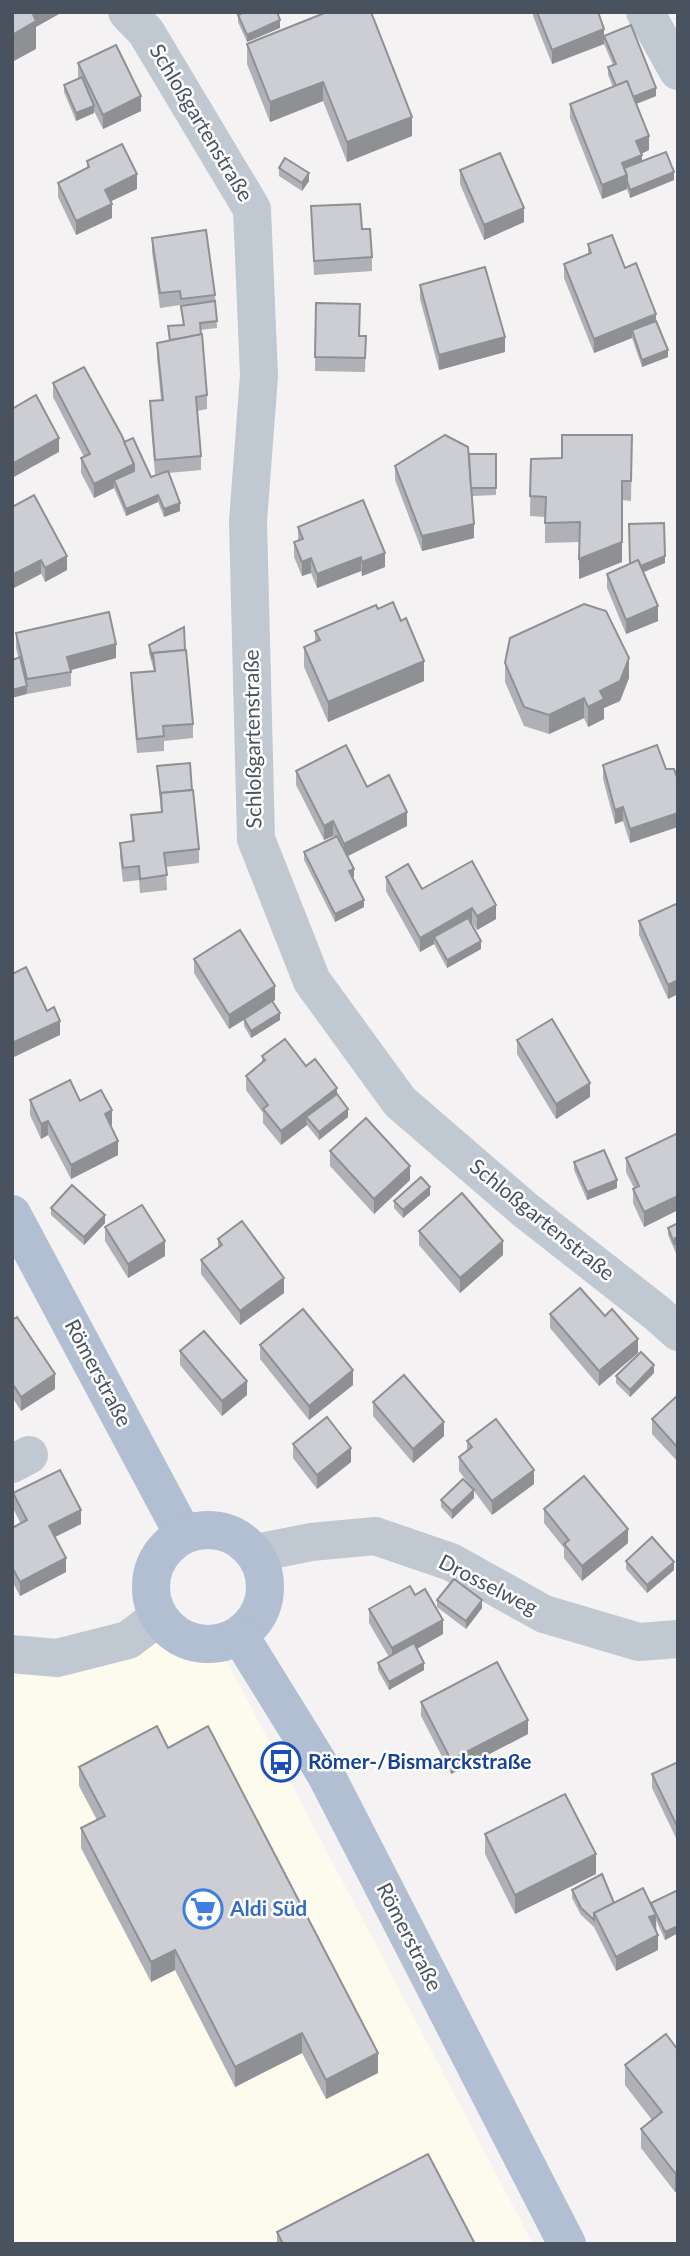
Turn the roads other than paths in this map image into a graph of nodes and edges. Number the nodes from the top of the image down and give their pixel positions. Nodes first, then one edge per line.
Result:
1 (127, 12) edge
2 (645, 12) edge
3 (678, 71) edge
4 (12, 1214) edge
5 (678, 1332) edge
6 (183, 1534) junction
7 (256, 1553) junction
8 (157, 1618) junction
9 (240, 1636) junction
10 (678, 1639) edge
11 (12, 1654) edge
12 (567, 2244) edge

1 - 5 street, Schloßgartenstraße
2 - 3 street
4 - 6 main road, Römerstraße
6 - 7 main road
6 - 8 main road
7 - 9 main road
7 - 10 street, Drosselweg
8 - 9 main road
8 - 11 street
9 - 12 main road, Römerstraße

